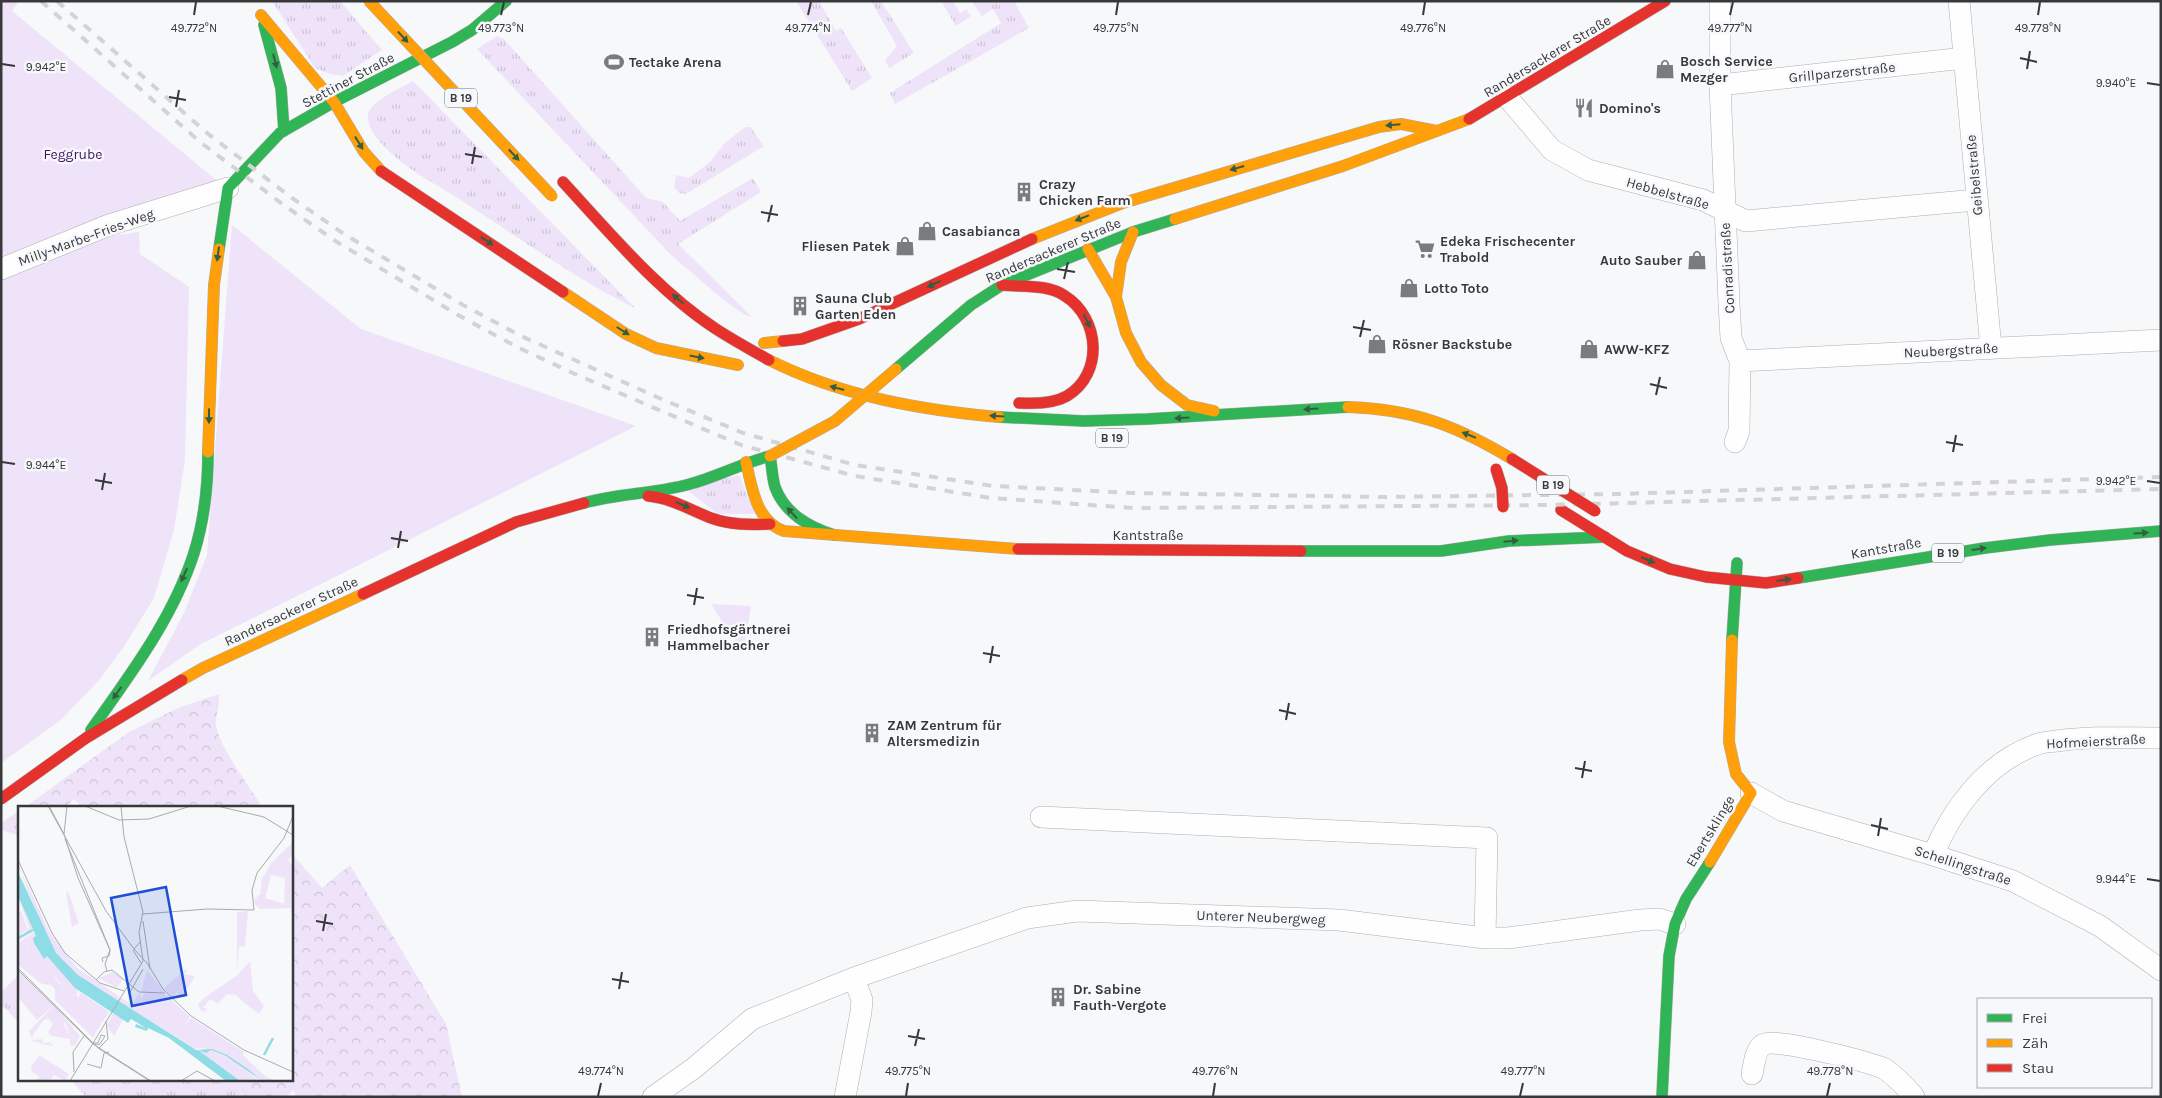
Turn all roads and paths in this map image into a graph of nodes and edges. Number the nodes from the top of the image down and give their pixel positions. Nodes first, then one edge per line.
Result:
1 (256, 1) edge
2 (369, 1) edge
3 (506, 1) edge
4 (1666, 1) edge
5 (1720, 1) edge
6 (1959, 1) edge
7 (261, 14) junction
8 (433, 42) dead end
9 (446, 56) dead end
10 (1964, 58) junction
11 (1720, 85) junction
12 (1507, 97) junction
13 (334, 102) junction
14 (284, 131) junction
15 (1441, 132) junction
16 (560, 178) dead end
17 (226, 197) junction
18 (556, 200) dead end
19 (1976, 200) junction
20 (1724, 210) junction
21 (1133, 232) junction
22 (1088, 249) junction
23 (1, 269) edge
24 (1002, 285) junction
25 (1116, 297) junction
26 (716, 329) junction
27 (2161, 340) edge
28 (764, 343) junction
29 (710, 347) dead end
30 (1991, 348) junction
31 (788, 353) dead end
32 (1740, 361) junction
33 (868, 379) dead end
34 (896, 386) dead end
35 (1004, 402) dead end
36 (833, 404) dead end
37 (861, 412) dead end
38 (1230, 415) junction
39 (1735, 442) dead end
40 (770, 456) junction
41 (746, 462) junction
42 (713, 464) dead end
43 (1512, 479) dead end
44 (644, 480) dead end
45 (615, 495) junction
46 (636, 495) junction
47 (1557, 508) dead end
48 (1501, 511) dead end
49 (1608, 519) dead end
50 (770, 524) junction
51 (2161, 531) edge
52 (1486, 534) dead end
53 (834, 536) junction
54 (1605, 537) junction
55 (1462, 548) junction
56 (1737, 563) dead end
57 (1736, 580) junction
58 (86, 738) junction
59 (2161, 738) edge
60 (1750, 793) junction
61 (1, 799) edge
62 (1041, 817) dead end
63 (1933, 855) junction
64 (1675, 924) junction
65 (1485, 938) junction
66 (2161, 970) edge
67 (854, 978) junction
68 (1752, 1074) dead end
69 (653, 1097) edge
70 (845, 1097) edge
71 (1662, 1097) edge
72 (1914, 1097) edge

1 - 7 main road
2 -> 18 main road, B 19, bridge
3 - 13 main road, Stettiner Straße
4 - 12 main road, Randersackerer Straße
5 - 11 street, Conradistraße
6 - 10 street, Geibelstraße
7 - 13 main road
7 -> 14 main road
8 - 9 main road
10 - 11 street, Grillparzerstraße
10 - 19 street, Geibelstraße
11 - 20 street, Conradistraße
12 - 15 main road, Randersackerer Straße
12 - 20 street, Hebbelstraße
13 - 14 main road, Stettiner Straße
13 -> 29 main road
14 - 17 main road, Stettiner Straße
15 - 21 main road, Randersackerer Straße
15 -> 28 main road, Randersackerer Straße
26 -> 16 main road, B 19
17 - 23 street, Milly-Marbe-Fries-Weg
17 -> 58 main road
19 - 20 street, Hebbelstraße
19 - 30 street, Geibelstraße
20 - 32 street, Conradistraße
21 - 22 main road, Randersackerer Straße
21 - 25 main road
22 - 24 main road, Randersackerer Straße
22 - 25 main road
24 -> 35 main road
24 - 40 main road, Randersackerer Straße, bridge
25 - 38 main road
26 - 28 main road
38 -> 26 main road, B 19
27 - 30 street, Neubergstraße
28 - 31 main road
30 - 32 street, Neubergstraße
32 - 39 street, Conradistraße
33 - 34 main road
36 - 37 main road
49 -> 38 main road, B 19, bridge
40 - 41 main road, Randersackerer Straße
53 -> 40 main road, Kantstraße
41 - 42 main road, Randersackerer Straße
41 - 46 main road, Randersackerer Straße
41 - 50 main road
43 - 48 main road, bridge
44 - 45 main road, Randersackerer Straße
45 - 46 main road, Randersackerer Straße
45 - 58 main road, Randersackerer Straße
46 -> 50 main road, Kantstraße
47 - 54 main road, B 19
50 - 53 main road, Kantstraße
57 -> 51 main road, Kantstraße / B 19
52 - 55 main road, Kantstraße
53 - 55 main road, Kantstraße
55 -> 54 main road, Kantstraße
54 -> 57 main road, Kantstraße / B 19
56 - 57 main road
57 - 60 main road, Ebertsklinge
58 - 61 main road, Randersackerer Straße
59 - 63 street, Hofmeierstraße
60 - 63 street, Schellingstraße
60 - 64 main road, Ebertsklinge
62 - 65 street
63 - 66 street, Schellingstraße
64 - 65 street, Unterer Neubergweg
64 - 71 main road, Ebertsklinge
65 - 67 street, Unterer Neubergweg
67 - 69 street, Unterer Neubergweg
67 - 70 street
68 - 72 street

